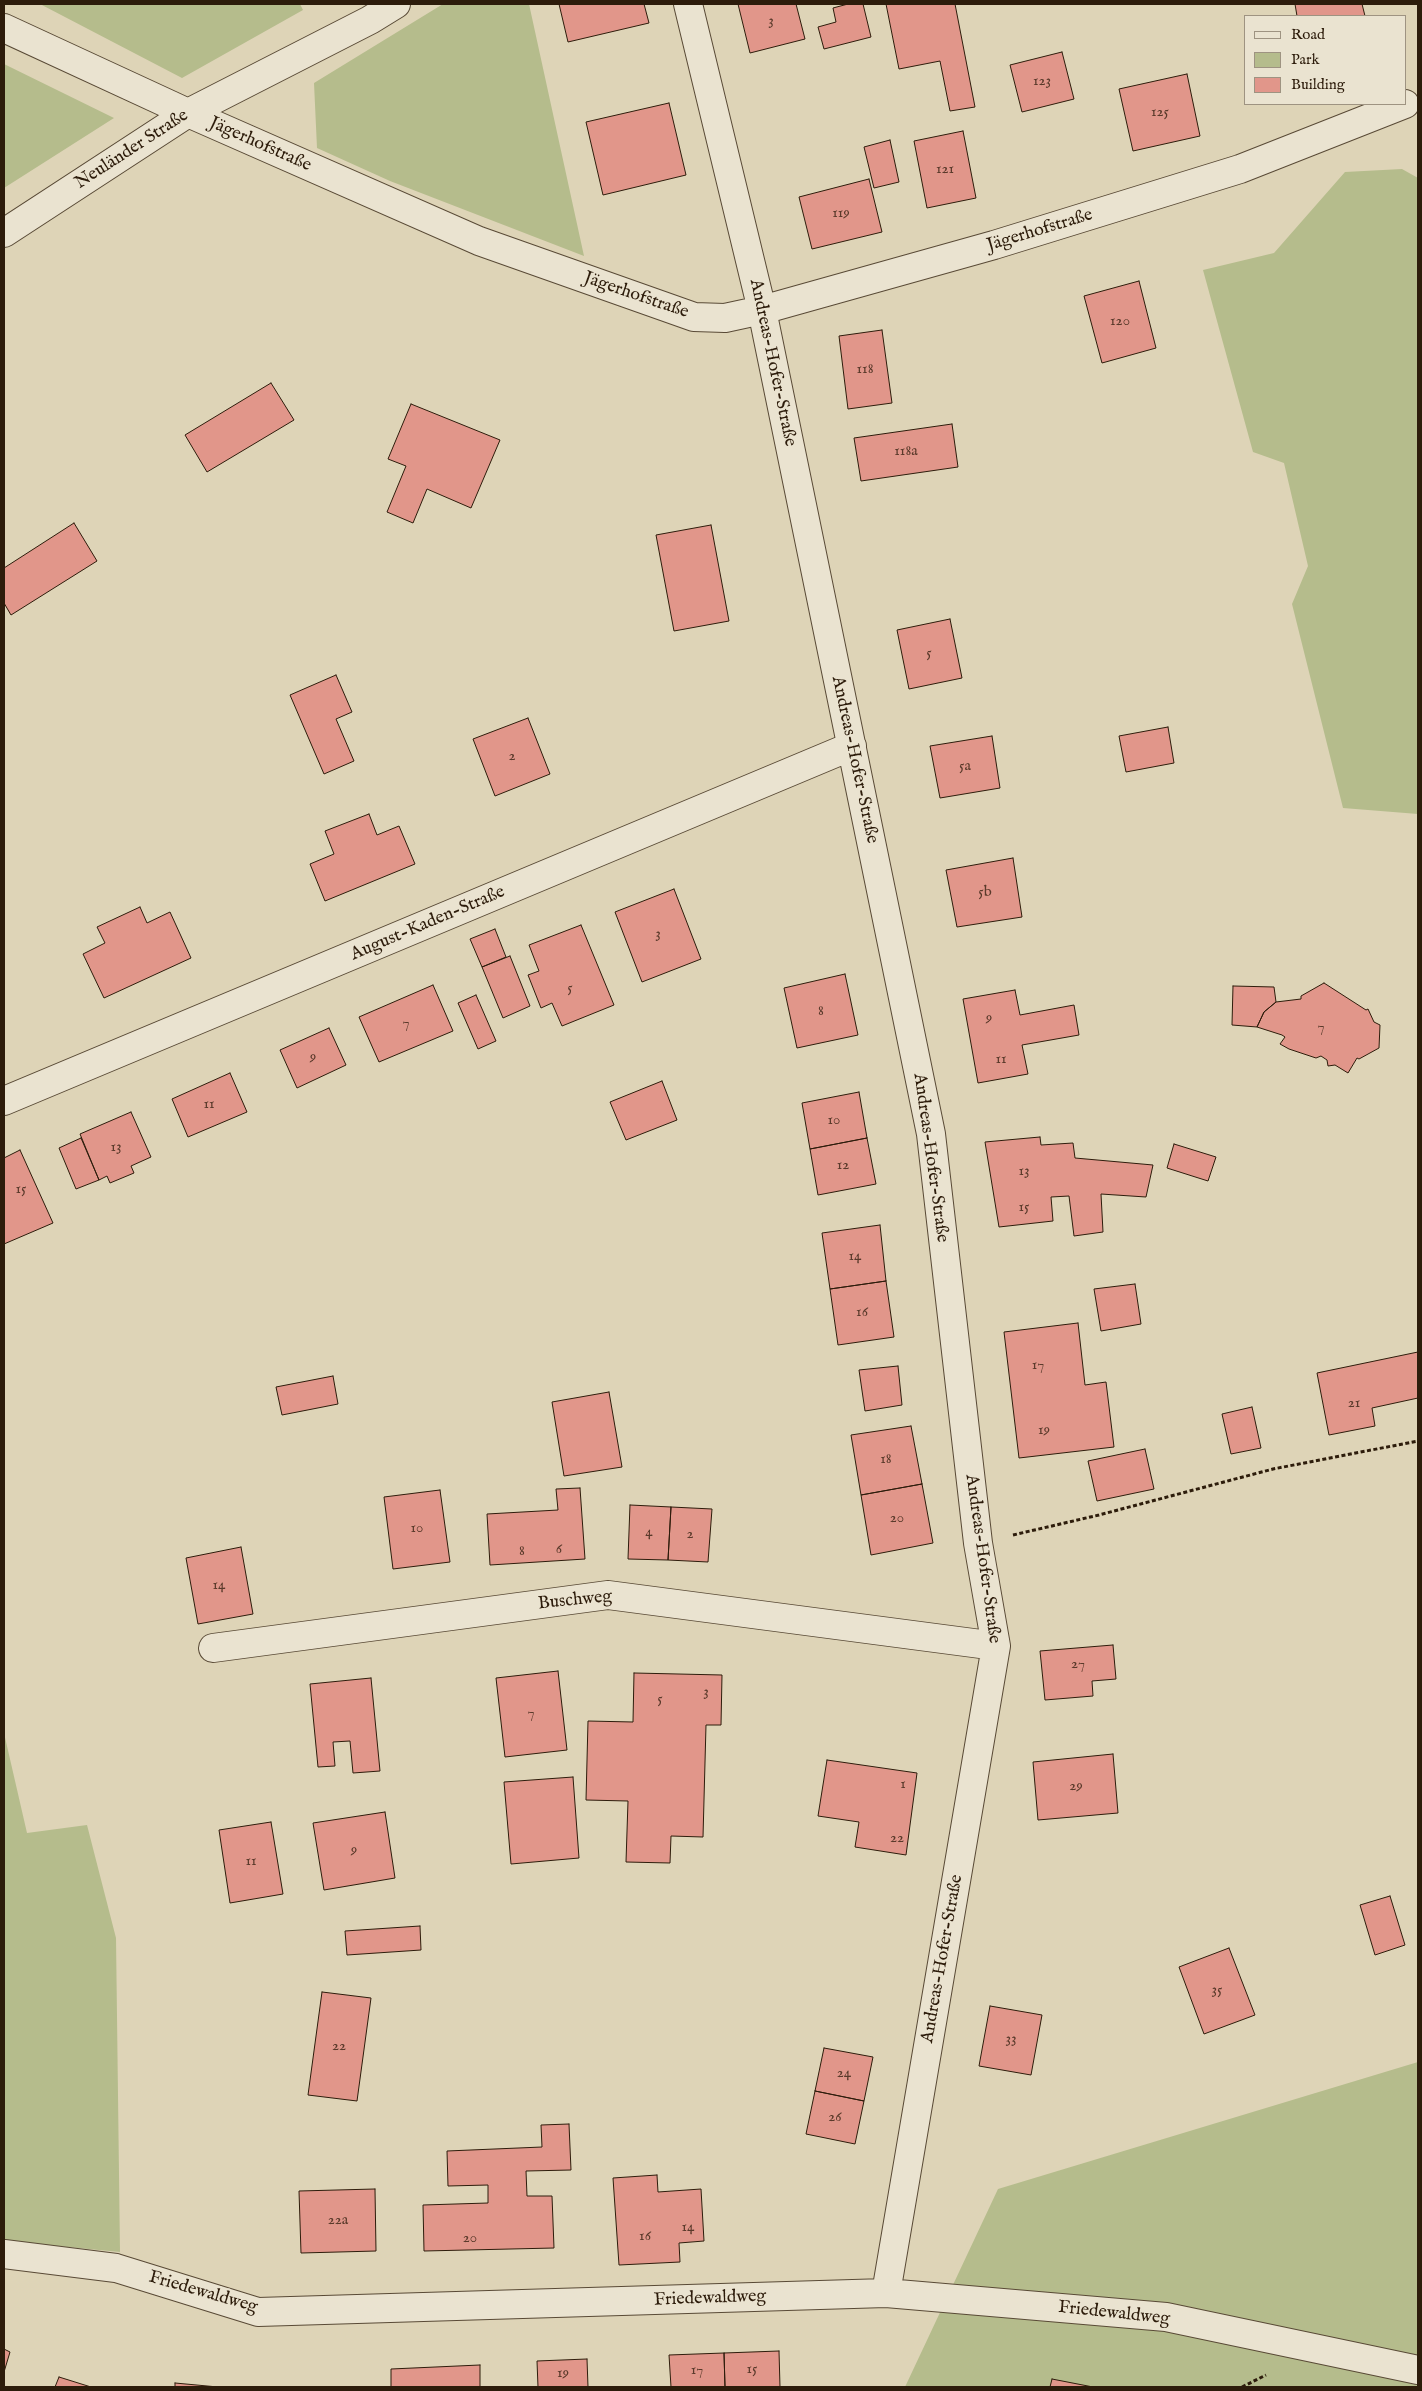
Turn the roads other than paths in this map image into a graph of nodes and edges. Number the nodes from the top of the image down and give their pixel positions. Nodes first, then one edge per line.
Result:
1 (396, 4) edge
2 (688, 4) edge
3 (4, 28) edge
4 (1402, 105) edge
5 (188, 113) junction
6 (4, 233) edge
7 (762, 310) junction
8 (852, 746) junction
9 (4, 1102) edge
10 (996, 1646) junction
11 (213, 1648) dead end
12 (4, 2254) edge
13 (886, 2294) junction
14 (1418, 2370) edge

1 - 5 street, Neuländer Straße
2 - 7 street, Andreas-Hofer-Straße
3 - 5 street, Jägerhofstraße
4 - 7 street, Jägerhofstraße
5 - 6 street, Neuländer Straße
5 - 7 street, Jägerhofstraße
7 - 8 street, Andreas-Hofer-Straße
8 - 9 street, August-Kaden-Straße
8 - 10 street, Andreas-Hofer-Straße
10 - 11 street, Buschweg
10 - 13 street, Andreas-Hofer-Straße
12 - 13 street, Friedewaldweg
13 - 14 street, Friedewaldweg

